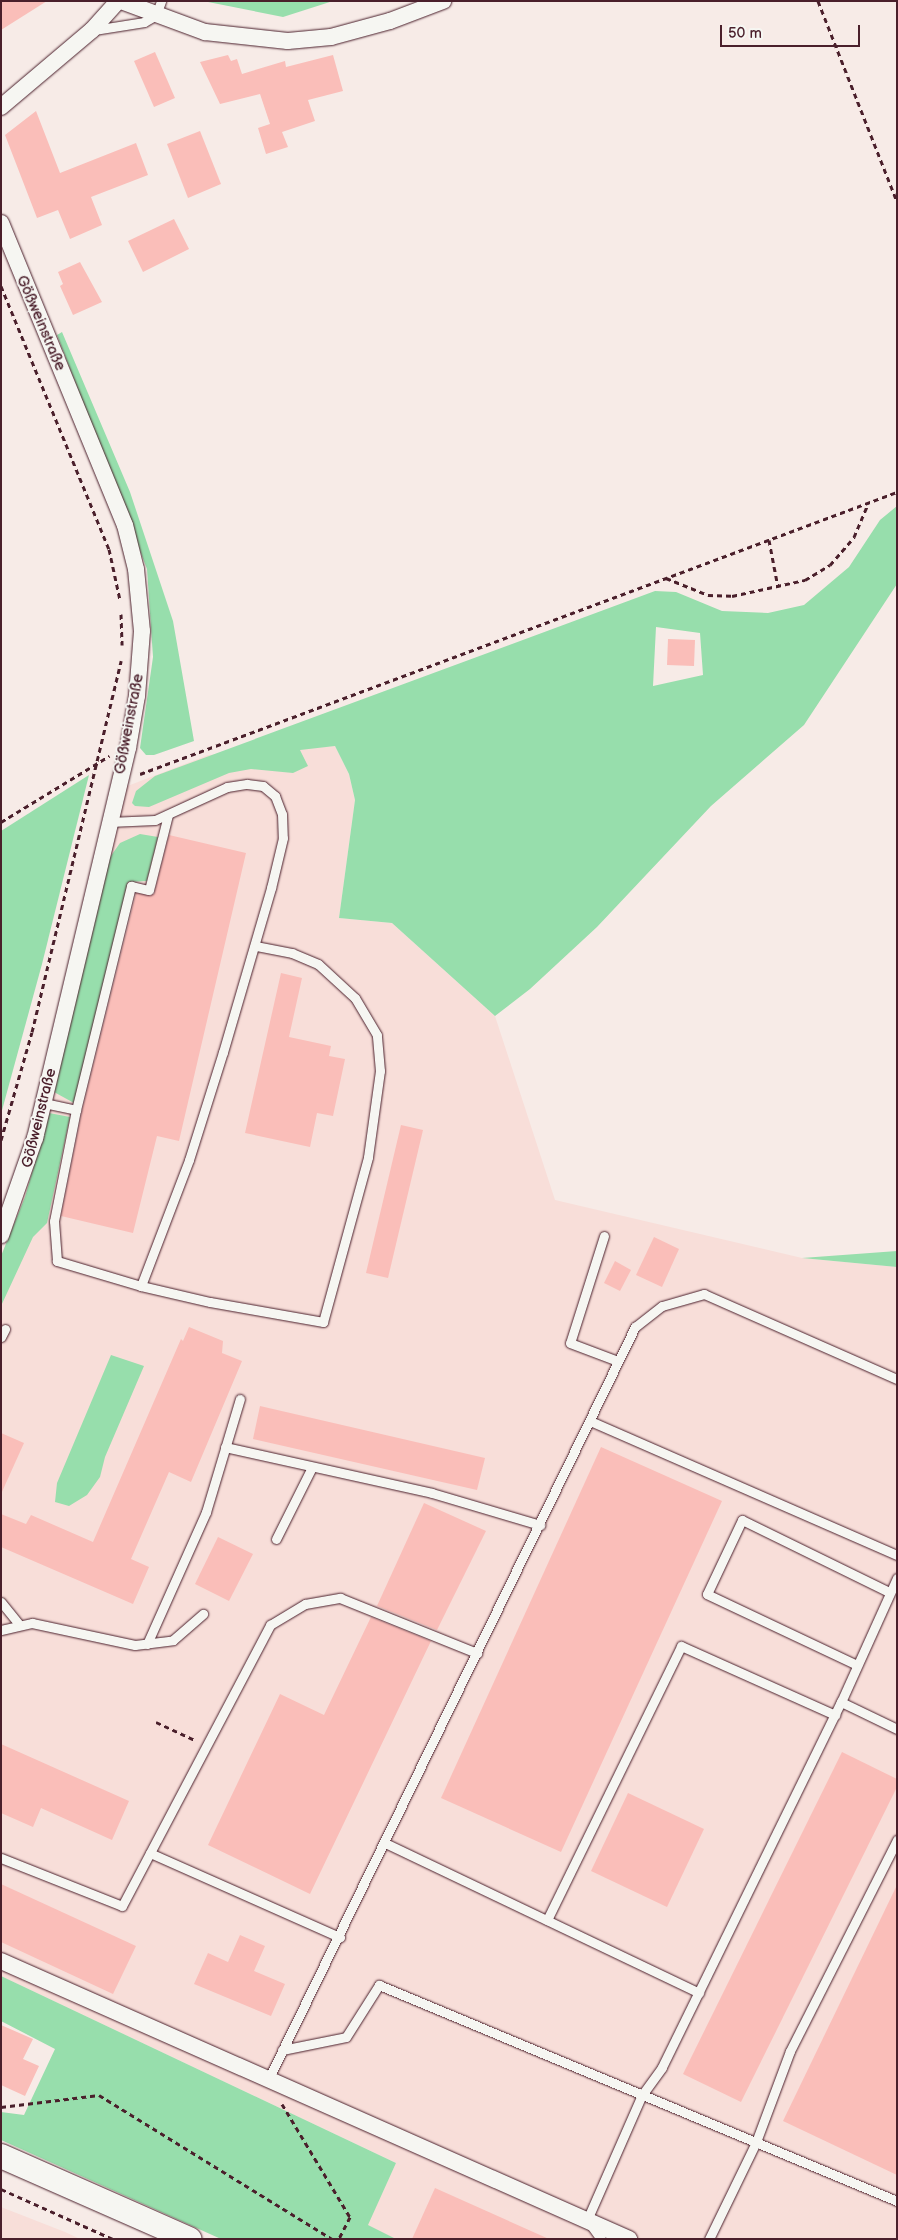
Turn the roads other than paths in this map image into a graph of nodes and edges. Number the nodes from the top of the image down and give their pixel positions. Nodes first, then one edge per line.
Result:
1 (119, 1) edge
2 (443, 1) edge
3 (159, 8) edge
4 (92, 30) junction
5 (1, 107) edge
6 (1, 223) edge
7 (168, 815) junction
8 (109, 822) junction
9 (254, 946) junction
10 (44, 1103) junction
11 (76, 1110) junction
12 (1, 1235) edge
13 (604, 1236) dead end
14 (141, 1286) junction
15 (618, 1361) junction
16 (897, 1379) edge
17 (240, 1399) dead end
18 (590, 1421) junction
19 (225, 1448) junction
20 (312, 1466) junction
21 (540, 1524) junction
22 (276, 1539) dead end
23 (897, 1555) edge
24 (897, 1578) edge
25 (889, 1592) junction
26 (1, 1602) edge
27 (203, 1614) dead end
28 (19, 1624) junction
29 (1, 1630) edge
30 (147, 1644) junction
31 (477, 1654) junction
32 (857, 1666) junction
33 (841, 1702) junction
34 (835, 1715) junction
35 (897, 1729) edge
36 (897, 1840) edge
37 (385, 1843) junction
38 (150, 1853) junction
39 (1, 1858) edge
40 (547, 1920) junction
41 (340, 1937) junction
42 (1, 1961) edge
43 (699, 1993) junction
44 (282, 2050) junction
45 (268, 2080) junction
46 (642, 2094) junction
47 (756, 2142) junction
48 (1, 2156) edge
49 (897, 2201) edge
50 (587, 2220) junction
51 (189, 2239) edge
52 (601, 2239) edge
53 (629, 2239) edge
54 (709, 2239) edge

1 - 3 street
1 - 4 street
2 - 3 street
3 - 4 lane
4 - 5 street
6 - 8 street, Gößweinstraße
7 - 8 lane
7 - 9 lane
7 - 11 lane
8 - 10 street, Gößweinstraße
9 - 14 lane
9 - 14 lane
10 - 11 lane
10 - 12 street, Gößweinstraße
11 - 14 lane
13 - 15 lane
15 - 16 lane
15 - 18 lane
17 - 19 lane
18 - 21 lane
18 - 23 lane
19 - 20 lane
19 - 30 lane
20 - 21 lane
20 - 22 lane
21 - 31 lane
24 - 25 lane
25 - 32 lane
25 - 32 lane
26 - 28 lane
27 - 30 lane
28 - 29 lane
28 - 30 lane
31 - 37 lane
31 - 38 lane
32 - 33 lane
33 - 34 lane
33 - 35 lane
34 - 40 lane
34 - 43 lane
36 - 47 lane
37 - 40 lane
37 - 41 lane
38 - 39 lane
38 - 41 lane
40 - 43 lane
41 - 44 lane
42 - 45 street
43 - 46 lane
44 - 45 lane
44 - 46 lane
45 - 50 street
46 - 47 lane
46 - 50 lane
47 - 49 lane
47 - 54 lane
48 - 51 main road
50 - 52 lane
50 - 53 street

